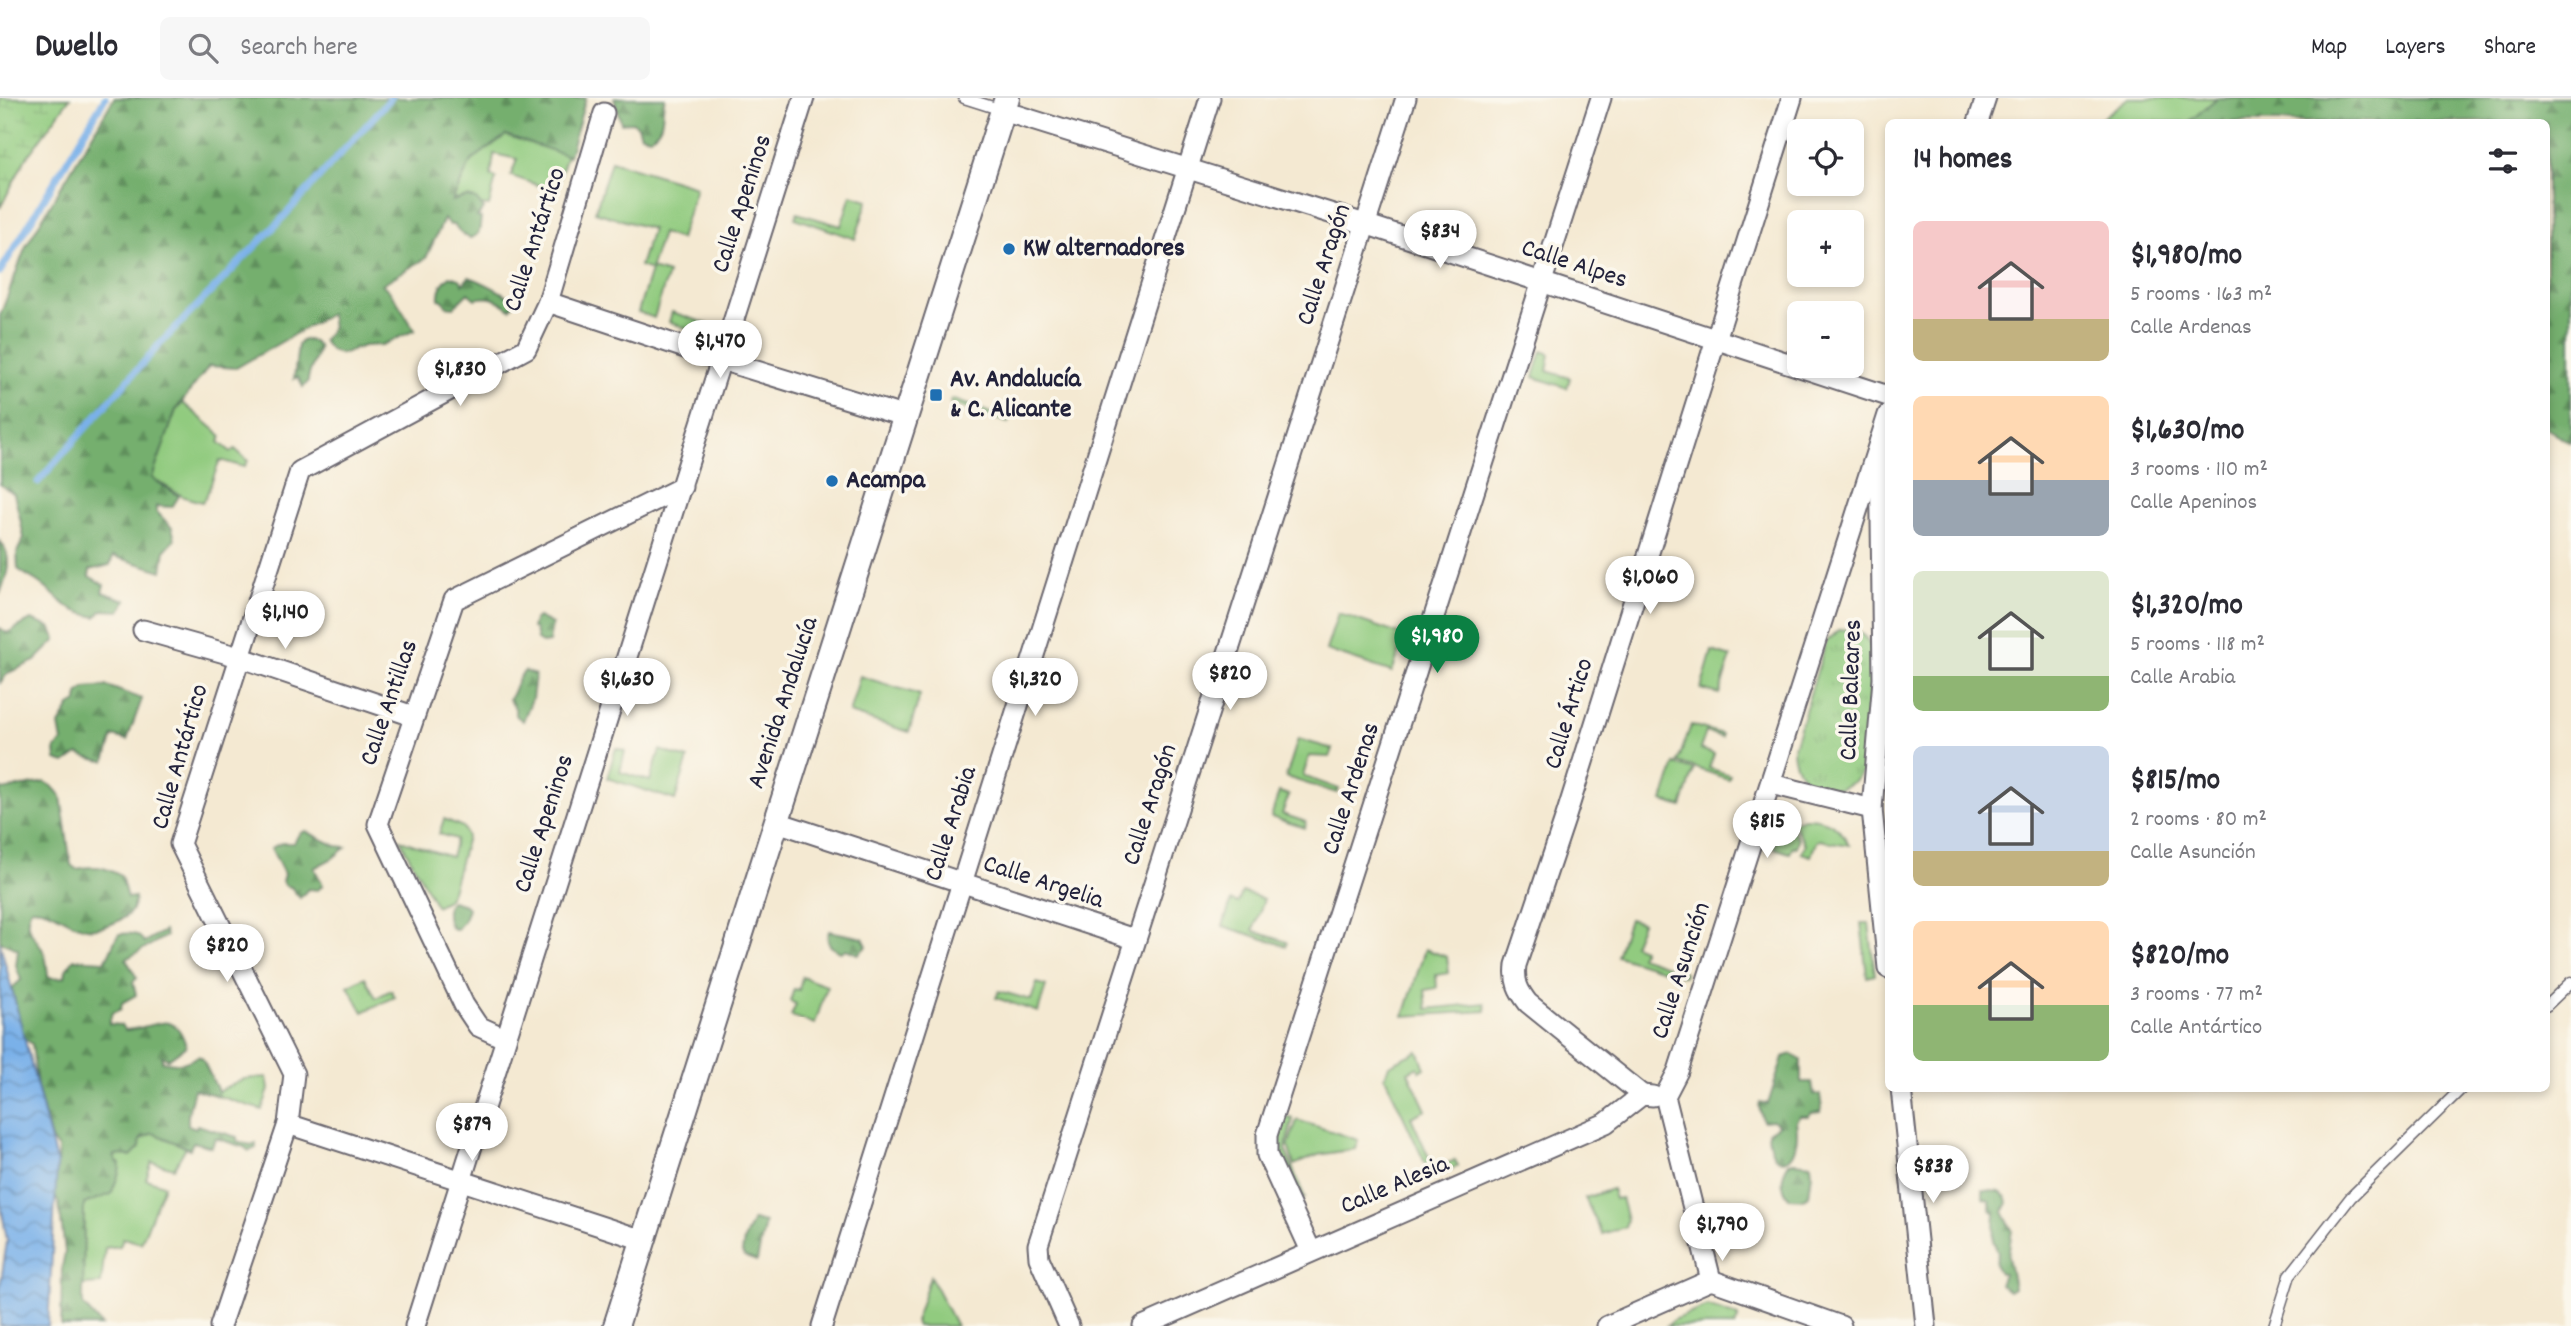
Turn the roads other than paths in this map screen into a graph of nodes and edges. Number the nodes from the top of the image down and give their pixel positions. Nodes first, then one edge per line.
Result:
1 (804, 98) edge
2 (964, 98) edge
3 (1210, 98) edge
4 (1406, 98) edge
5 (1601, 98) edge
6 (1792, 98) edge
7 (1986, 98) edge
8 (1005, 104) edge
9 (604, 113) dead end
10 (1980, 119) edge
11 (1188, 169) junction
12 (1365, 224) junction
13 (1542, 282) junction
14 (548, 302) junction
15 (1715, 338) junction
16 (721, 360) junction
17 (1885, 395) edge
18 (906, 417) junction
19 (1885, 424) edge
20 (1880, 440) junction
21 (682, 487) junction
22 (144, 630) dead end
23 (239, 657) junction
24 (413, 716) junction
25 (1770, 784) junction
26 (1872, 809) junction
27 (777, 822) junction
28 (961, 884) junction
29 (1885, 938) edge
30 (1134, 939) junction
31 (2571, 982) edge
32 (2550, 1002) edge
33 (504, 1038) junction
34 (1900, 1092) edge
35 (2458, 1092) edge
36 (1642, 1095) junction
37 (1665, 1096) junction
38 (288, 1124) junction
39 (459, 1180) junction
40 (643, 1240) junction
41 (1311, 1251) junction
42 (1711, 1280) junction
43 (220, 1326) edge
44 (415, 1326) edge
45 (616, 1326) edge
46 (822, 1326) edge
47 (1069, 1326) edge
48 (1143, 1326) edge
49 (1607, 1326) edge
50 (1841, 1326) edge
51 (1926, 1326) edge
52 (2274, 1326) edge

1 - 16 street, Calle Apeninos
2 - 8 lane
3 - 11 street, Calle Arabia
4 - 12 street, Calle Aragón
5 - 13 street, Calle Ardenas
6 - 15 street, Calle Ártico
7 - 10 street
8 - 11 street, Calle Alpes
8 - 18 street, Avenida Andalucía
9 - 14 street, Calle Antártico
11 - 12 street, Calle Alpes
11 - 28 street, Calle Arabia
12 - 13 street, Calle Alpes
12 - 30 street, Calle Aragón
13 - 15 street, Calle Alpes
13 - 41 street, Calle Ardenas
14 - 16 street
14 - 23 street, Calle Antártico
15 - 17 street, Calle Alpes
15 - 36 street, Calle Ártico
16 - 18 street
16 - 21 street, Calle Apeninos
18 - 27 street, Avenida Andalucía
19 - 20 street, Calle Baleares
20 - 25 street, Calle Asunción
20 - 26 street, Calle Baleares
21 - 24 street, Calle Antillas
21 - 33 street, Calle Apeninos
22 - 23 street
23 - 24 street
23 - 38 street, Calle Antártico
24 - 33 street, Calle Antillas
25 - 26 street
25 - 37 street, Calle Asunción
26 - 29 street, Calle Baleares
27 - 28 street, Calle Argelia
27 - 40 street, Avenida Andalucía
28 - 30 street, Calle Argelia
28 - 46 street, Calle Arabia
30 - 47 street, Calle Aragón
31 - 32 lane
33 - 39 street, Calle Apeninos
34 - 51 street
35 - 52 lane
36 - 37 street
36 - 41 street, Calle Alesia
37 - 42 street
38 - 39 street
38 - 43 street, Calle Antártico
39 - 40 street
39 - 44 street, Calle Apeninos
40 - 45 street, Avenida Andalucía
41 - 48 street, Calle Alesia
42 - 49 street
42 - 50 street

